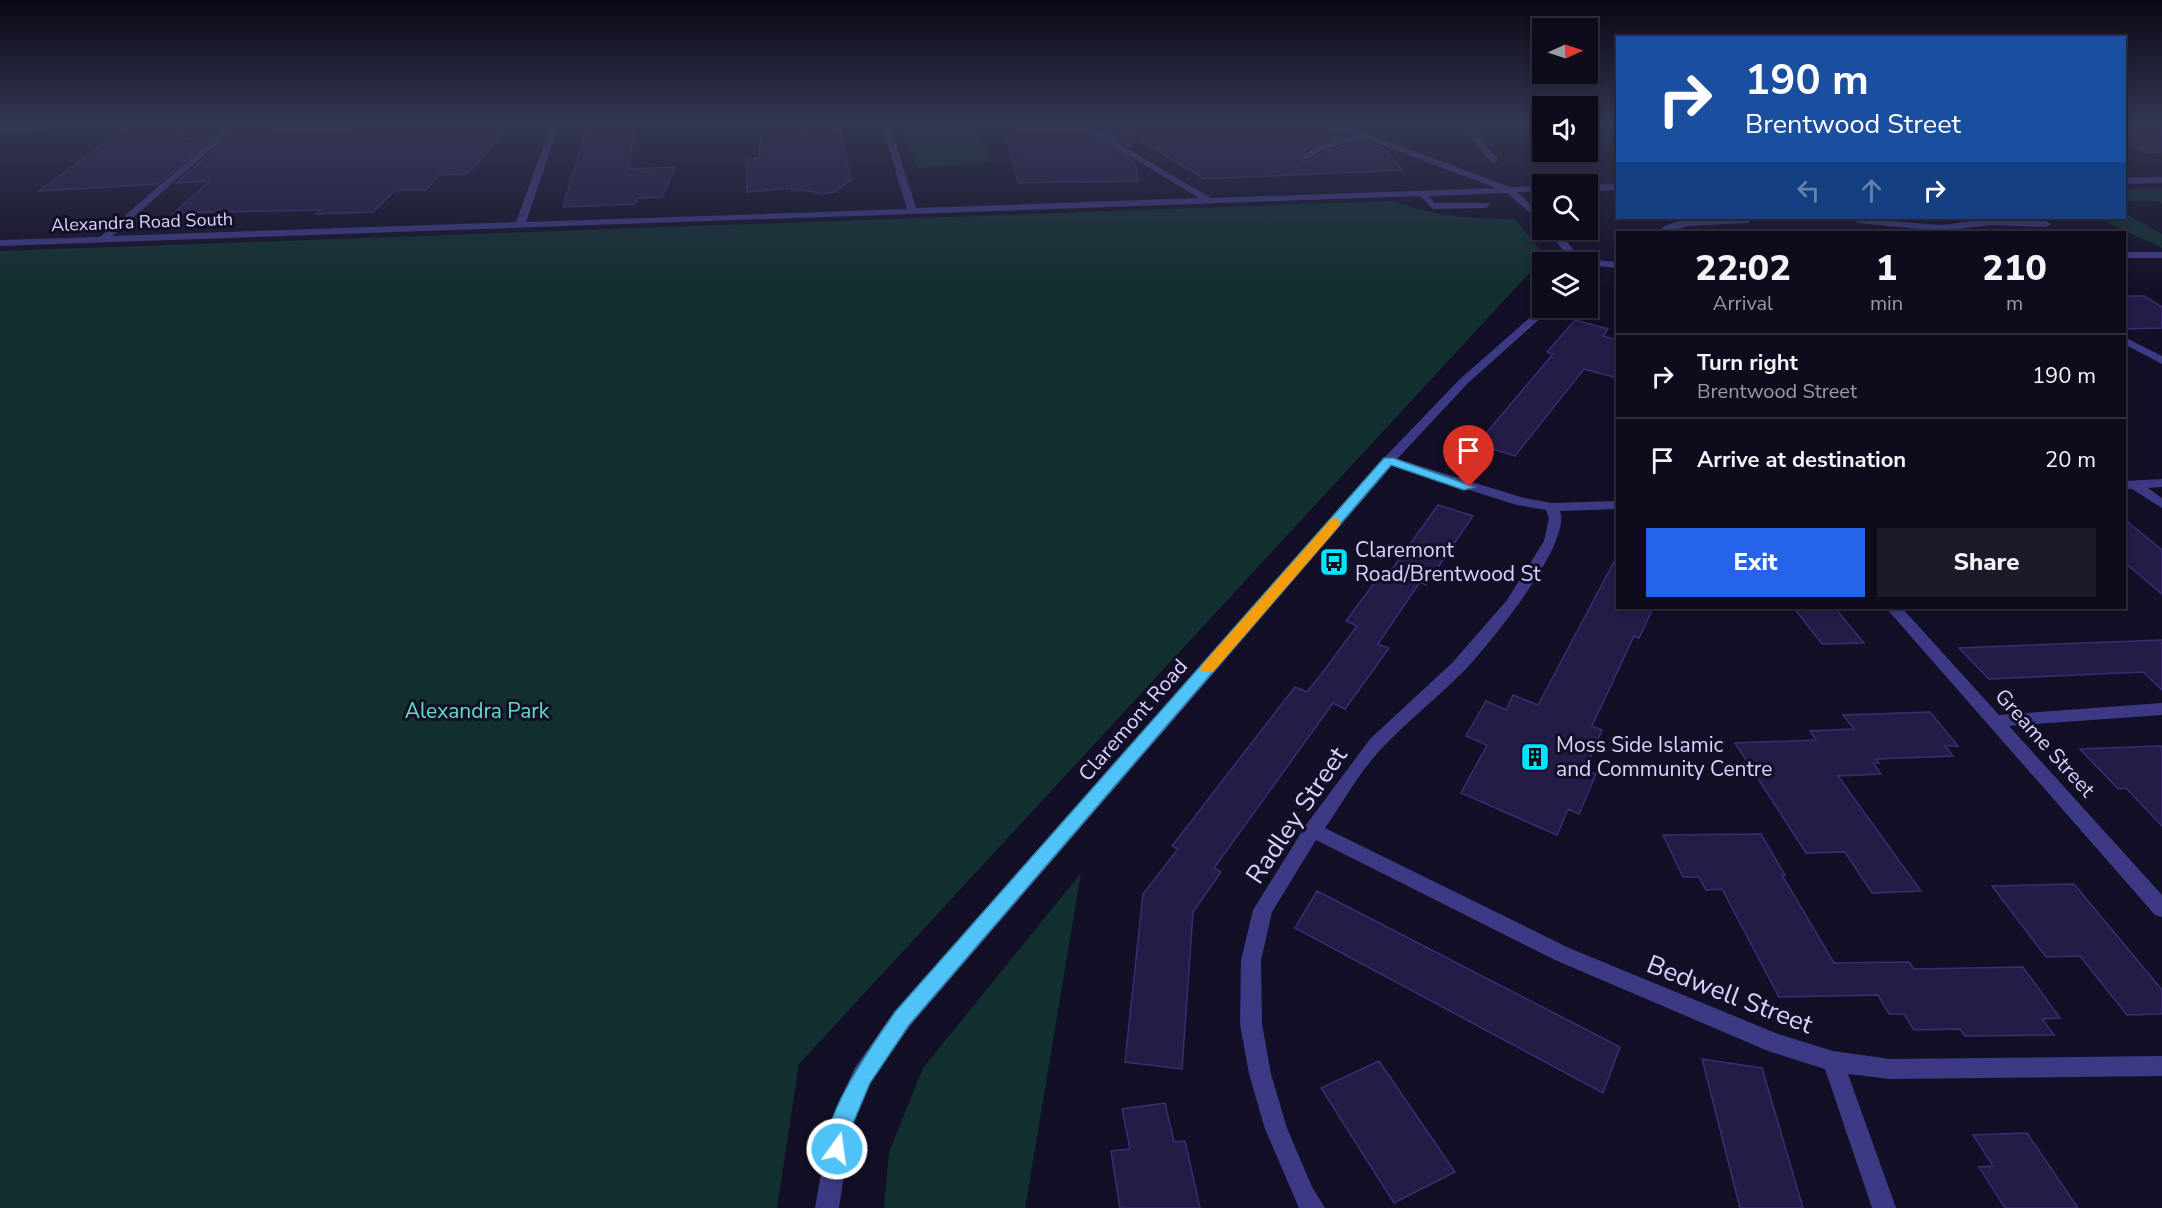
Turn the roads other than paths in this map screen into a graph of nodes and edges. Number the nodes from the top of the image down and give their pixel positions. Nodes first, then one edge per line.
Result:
1 (173, 178) edge
2 (536, 178) edge
3 (902, 178) edge
4 (1172, 178) edge
5 (1457, 178) edge
6 (1480, 178) edge
7 (2162, 180) edge
8 (2126, 181) edge
9 (1616, 187) edge
10 (1598, 188) edge
11 (1509, 189) junction
12 (1532, 189) edge
13 (1425, 192) junction
14 (1208, 200) junction
15 (1486, 205) dead end
16 (912, 211) junction
17 (1532, 211) edge
18 (1858, 220) dead end
19 (1746, 221) dead end
20 (2046, 224) dead end
21 (520, 225) junction
22 (1945, 230) edge
23 (1663, 231) edge
24 (103, 239) junction
25 (0, 243) edge
26 (2126, 255) edge
27 (2162, 255) edge
28 (1598, 264) edge
29 (1616, 265) edge
30 (1536, 318) edge
31 (2126, 341) edge
32 (2162, 349) edge
33 (2147, 352) junction
34 (2162, 361) edge
35 (1389, 461) junction
36 (2162, 483) edge
37 (2130, 485) edge
38 (2162, 504) edge
39 (1616, 505) edge
40 (1552, 507) junction
41 (1895, 609) edge
42 (2162, 709) edge
43 (1994, 721) junction
44 (1313, 830) junction
45 (2162, 909) edge
46 (1833, 1061) junction
47 (2162, 1066) edge
48 (827, 1208) edge
49 (1313, 1208) edge
50 (1884, 1208) edge

1 - 24 street
2 - 21 street
3 - 16 street
4 - 14 street
5 - 13 street
6 - 11 street
7 - 8 street
9 - 10 street
11 - 12 street, Alexandra Road South
11 - 13 street, Alexandra Road South
11 - 17 street
13 - 14 street, Alexandra Road South
13 - 15 street
14 - 16 street, Alexandra Road South
16 - 21 street, Alexandra Road South
18 - 22 street
19 - 23 street
20 - 22 street
21 - 24 street, Alexandra Road South
24 - 25 street, Alexandra Road South
26 - 27 street
28 - 29 street
30 - 35 street, Claremont Road
31 - 33 street
32 - 33 street
33 - 34 street
35 - 40 street
35 - 48 street, Claremont Road
36 - 37 street
37 - 38 street
39 - 40 street
40 - 44 street, Radley Street
41 - 43 street, Greame Street
42 - 43 street
43 - 45 street, Greame Street
44 - 46 street, Bedwell Street
44 - 49 street, Radley Street
46 - 47 street, Bedwell Street
46 - 50 street

